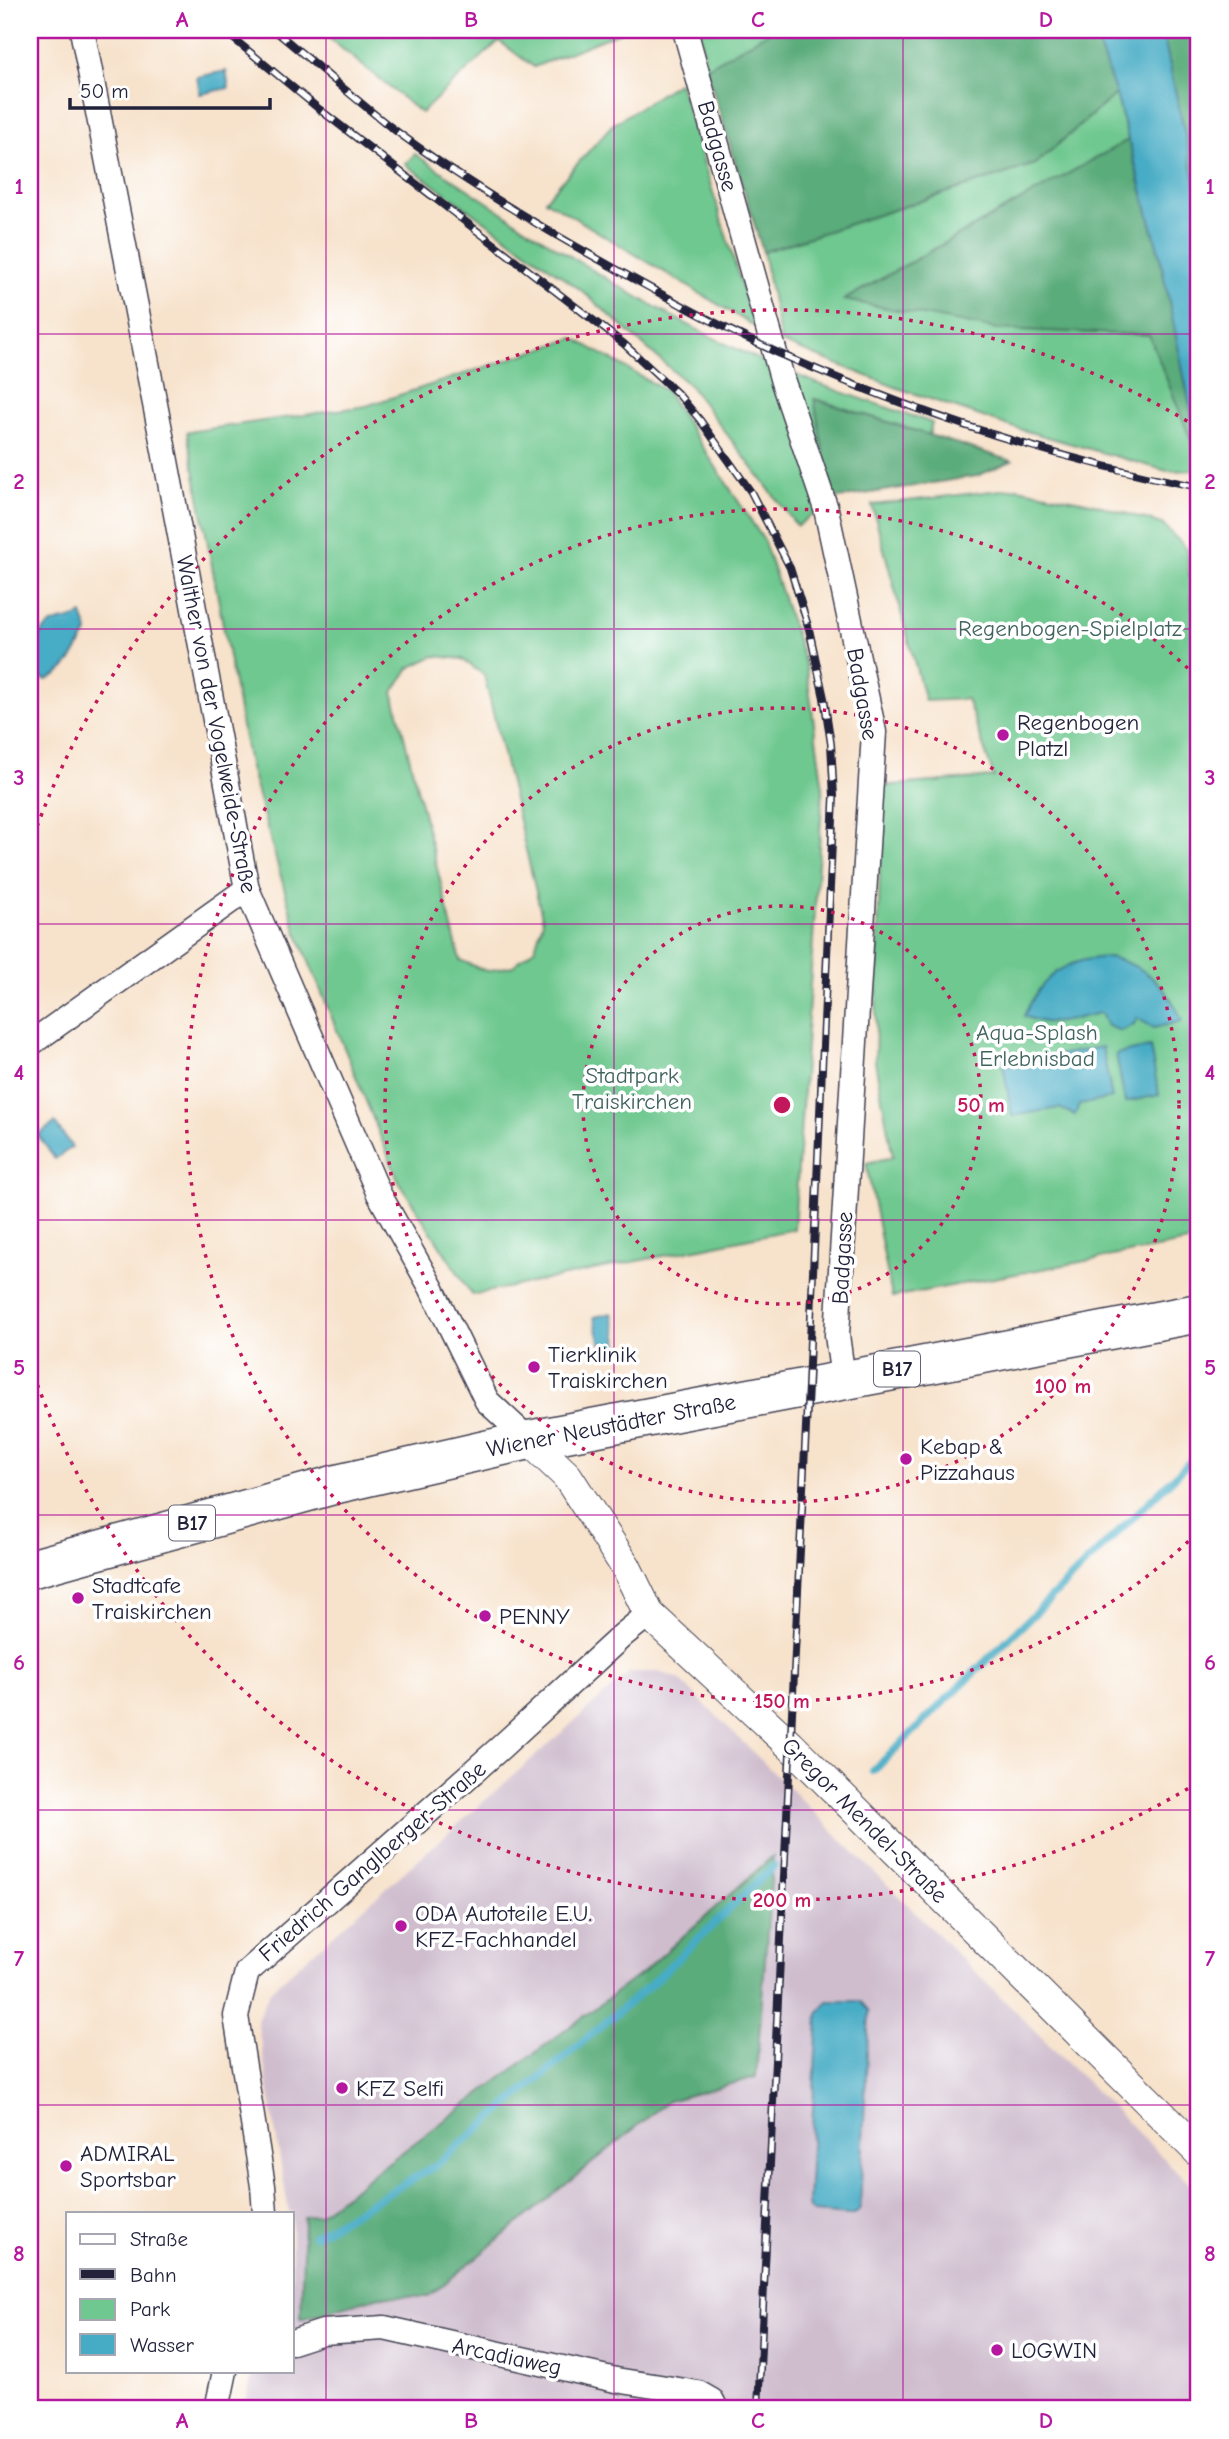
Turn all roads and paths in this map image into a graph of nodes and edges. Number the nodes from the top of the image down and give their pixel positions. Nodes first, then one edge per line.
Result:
1 (82, 30) edge
2 (685, 30) edge
3 (247, 889) junction
4 (30, 1044) edge
5 (1199, 1313) edge
6 (843, 1379) junction
7 (529, 1440) junction
8 (30, 1569) edge
9 (649, 1614) junction
10 (1199, 2152) edge
11 (264, 2212) edge
12 (294, 2341) edge
13 (225, 2372) edge
14 (217, 2409) edge
15 (716, 2409) edge

1 - 3 street, Walther von der Vogelweide-Straße
2 - 6 street, Badgasse
3 - 4 street
3 - 7 street, Walther von der Vogelweide-Straße
5 - 6 main road, Wiener Neustädter Straße / B17
6 - 7 main road, Wiener Neustädter Straße / B17
7 - 8 main road, Wiener Neustädter Straße / B17
7 - 9 street, Gregor Mendel-Straße
9 - 10 street, Gregor Mendel-Straße
9 - 11 street, Friedrich Ganglberger-Straße
12 - 15 street, Arcadiaweg
13 - 14 street

